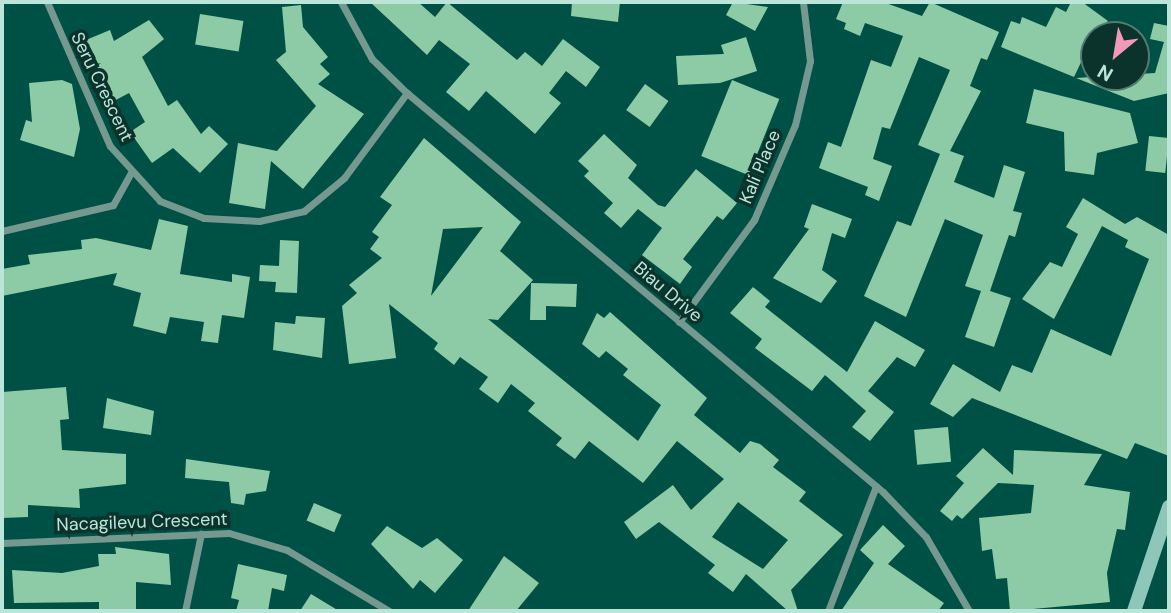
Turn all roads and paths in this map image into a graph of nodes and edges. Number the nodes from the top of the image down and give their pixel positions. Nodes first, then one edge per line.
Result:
1 (47, 2) edge
2 (341, 2) edge
3 (803, 2) edge
4 (407, 93) junction
5 (131, 173) junction
6 (2, 231) edge
7 (679, 322) junction
8 (876, 486) junction
9 (1169, 507) edge
10 (201, 534) junction
11 (2, 543) edge
12 (185, 611) edge
13 (389, 611) edge
14 (828, 611) edge
15 (969, 611) edge
16 (1134, 611) edge

1 - 5 street, Seru Crescent
2 - 4 street, Biau Drive
3 - 7 street, Kali Place
4 - 5 street, Seru Crescent
4 - 7 street, Biau Drive
5 - 6 street
7 - 8 street, Biau Drive
8 - 14 street
8 - 15 street, Biau Drive
9 - 16 main road
10 - 11 street, Nacagilevu Crescent
10 - 12 street
10 - 13 street, Nacagilevu Crescent

